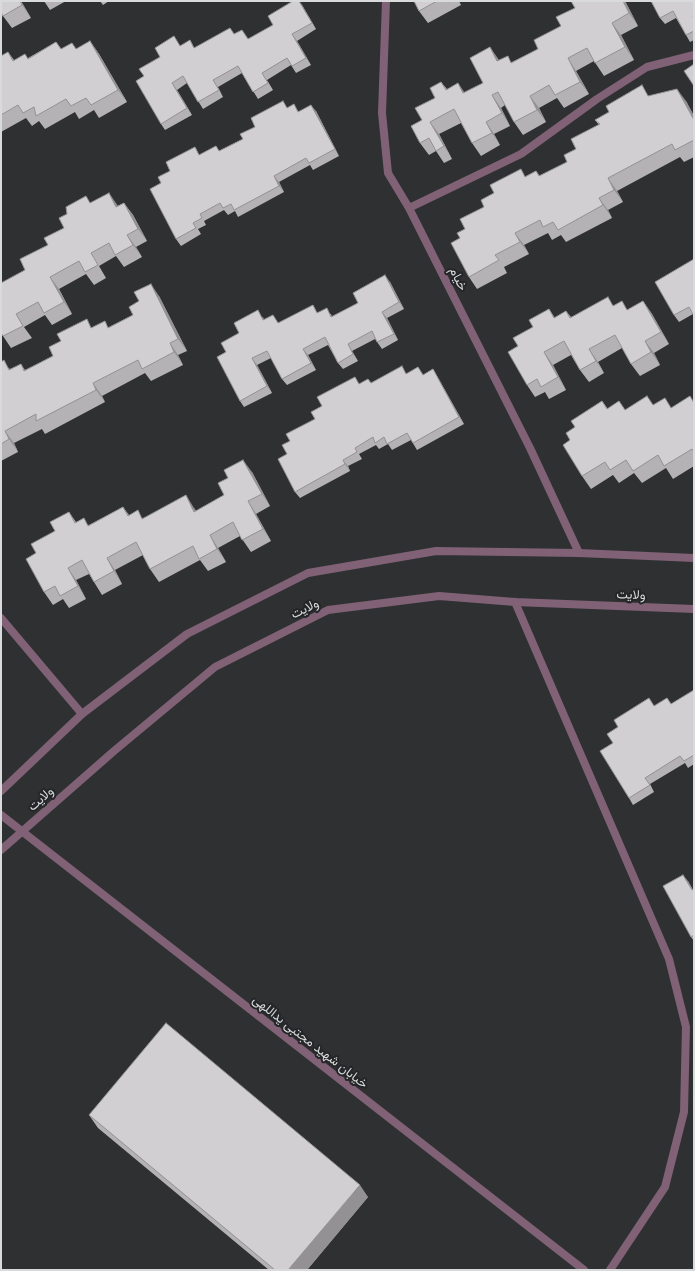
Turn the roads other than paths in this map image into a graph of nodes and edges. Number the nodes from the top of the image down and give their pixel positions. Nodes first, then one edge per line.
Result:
1 (386, 1) edge
2 (694, 55) edge
3 (409, 208) junction
4 (579, 553) junction
5 (694, 558) edge
6 (515, 602) junction
7 (694, 609) edge
8 (1, 618) edge
9 (82, 714) junction
10 (1, 791) edge
11 (1, 815) edge
12 (22, 832) junction
13 (1, 850) edge
14 (584, 1270) edge
15 (610, 1270) edge

1 - 3 street, خیام
2 - 3 street
3 - 4 street, خیام
4 - 5 street
4 - 9 street
6 - 7 street, ولایت
6 - 12 street, ولایت
6 - 15 street
8 - 9 street
9 - 10 street
11 - 12 street, خیابان شهید مجتبی یداللهی
12 - 13 street, ولایت
12 - 14 street, خیابان شهید مجتبی یداللهی

